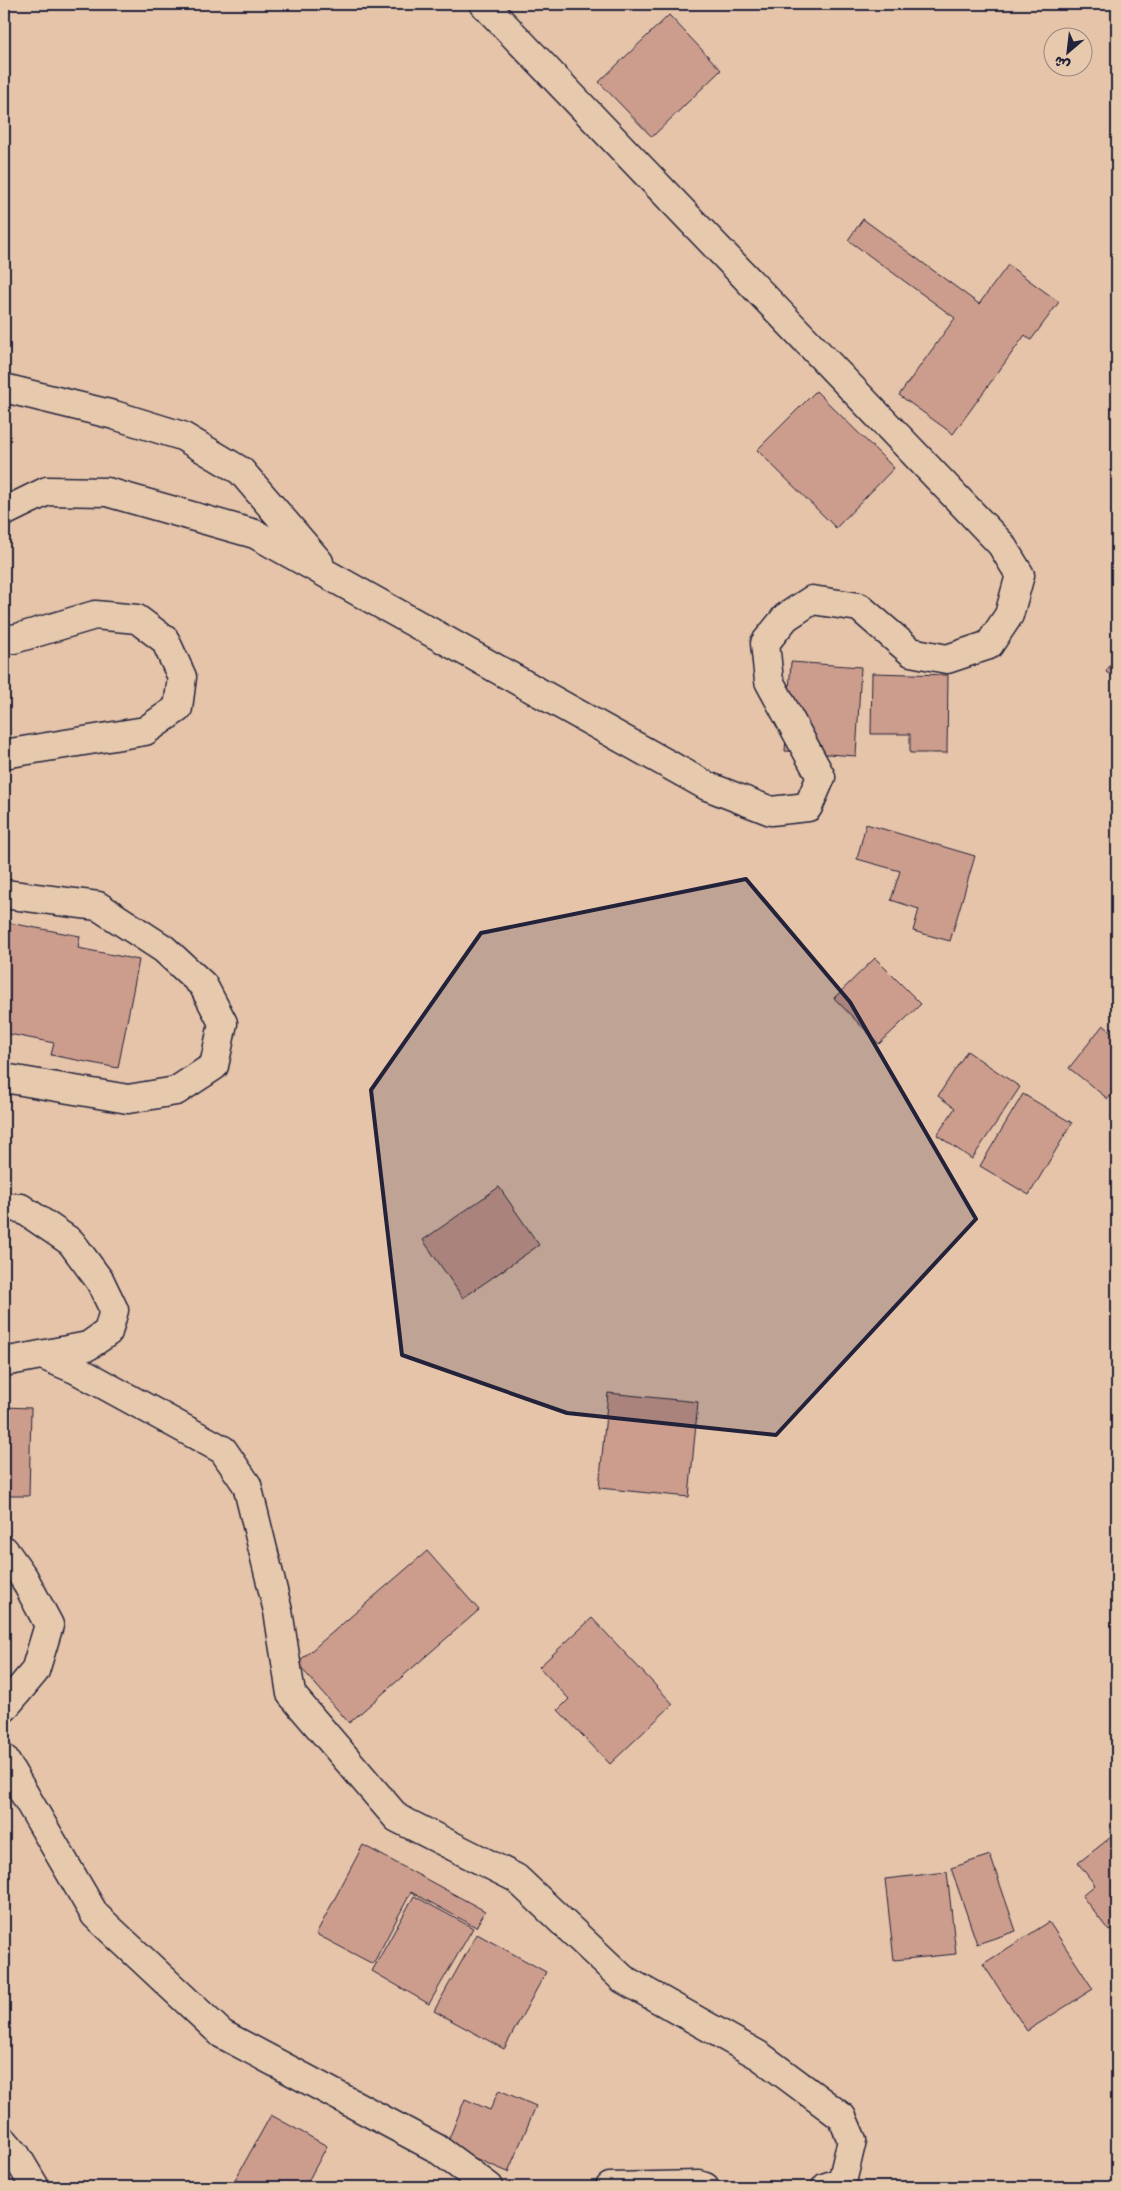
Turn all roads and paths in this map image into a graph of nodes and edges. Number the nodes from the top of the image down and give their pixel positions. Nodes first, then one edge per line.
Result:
1 (484, 4) edge
2 (4, 388) edge
3 (4, 512) edge
4 (332, 577) junction
5 (4, 638) edge
6 (4, 754) edge
7 (4, 894) edge
8 (4, 1078) edge
9 (4, 1207) edge
10 (42, 1355) junction
11 (4, 1362) edge
12 (4, 1550) edge
13 (4, 1708) edge
14 (4, 1759) edge
15 (4, 2141) edge
16 (35, 2187) edge
17 (489, 2187) edge
18 (610, 2187) edge
19 (705, 2187) edge
20 (826, 2187) edge

1 - 4 street
2 - 4 street
3 - 4 street
5 - 6 street
7 - 8 street
9 - 10 street
10 - 11 street
10 - 20 street
12 - 13 street
14 - 17 street
15 - 16 street
18 - 19 street

